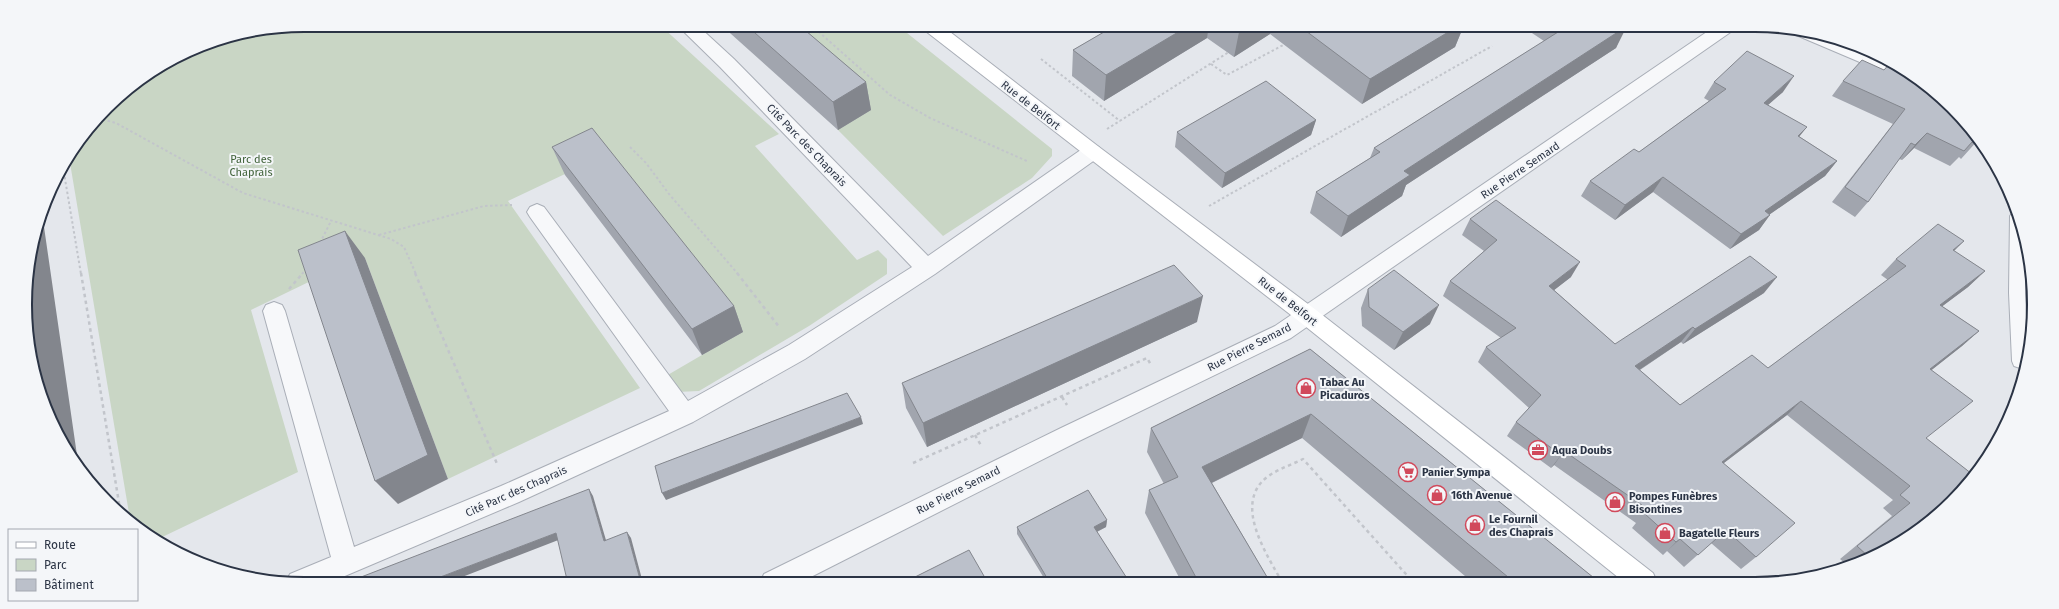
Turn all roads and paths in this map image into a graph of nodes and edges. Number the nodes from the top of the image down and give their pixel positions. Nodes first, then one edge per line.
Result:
1 (694, 32) edge
2 (819, 32) edge
3 (937, 32) edge
4 (1719, 32) edge
5 (1819, 40) edge
6 (1288, 42) dead end
7 (1492, 46) dead end
8 (1234, 50) edge
9 (1041, 59) dead end
10 (1211, 64) junction
11 (1898, 73) edge
12 (105, 120) edge
13 (1120, 121) junction
14 (1103, 132) dead end
15 (630, 147) dead end
16 (1092, 152) junction
17 (65, 176) edge
18 (1056, 176) junction
19 (537, 212) joint
20 (331, 221) junction
21 (1182, 221) junction
22 (2018, 233) edge
23 (378, 235) junction
24 (318, 247) edge
25 (308, 265) edge
26 (927, 268) junction
27 (274, 311) joint
28 (1308, 316) junction
29 (797, 352) junction
30 (2020, 361) dead end
31 (1153, 368) dead end
32 (685, 415) junction
33 (913, 463) dead end
34 (510, 494) junction
35 (119, 504) edge
36 (346, 564) junction
37 (315, 577) edge
38 (785, 577) edge
39 (1279, 577) edge
40 (1409, 577) edge
41 (1638, 577) edge

1 - 26 street, Cité Parc des Chaprais
2 - 18 path
3 - 16 main road, Rue de Belfort
4 - 28 street, Rue Pierre Semard
5 - 11 lane
6 - 10 path
7 - 21 path
8 - 10 path
9 - 13 path
10 - 13 path
12 - 20 path
13 - 14 path
15 - 29 path
16 - 18 street, Cité Parc des Chaprais
16 - 21 main road, Rue de Belfort
17 - 35 path
18 - 26 street, Cité Parc des Chaprais
19 - 23 path
19 - 32 street
20 - 23 path
20 - 24 path
21 - 28 main road, Rue de Belfort
22 - 30 lane
23 - 34 path
25 - 27 path
26 - 29 street, Cité Parc des Chaprais
27 - 36 street
28 - 38 street, Rue Pierre Semard
28 - 41 main road, Rue de Belfort
29 - 32 street, Cité Parc des Chaprais
31 - 33 path
32 - 34 street, Cité Parc des Chaprais
34 - 36 street, Cité Parc des Chaprais
36 - 37 street, Cité Parc des Chaprais
39 - 40 path

